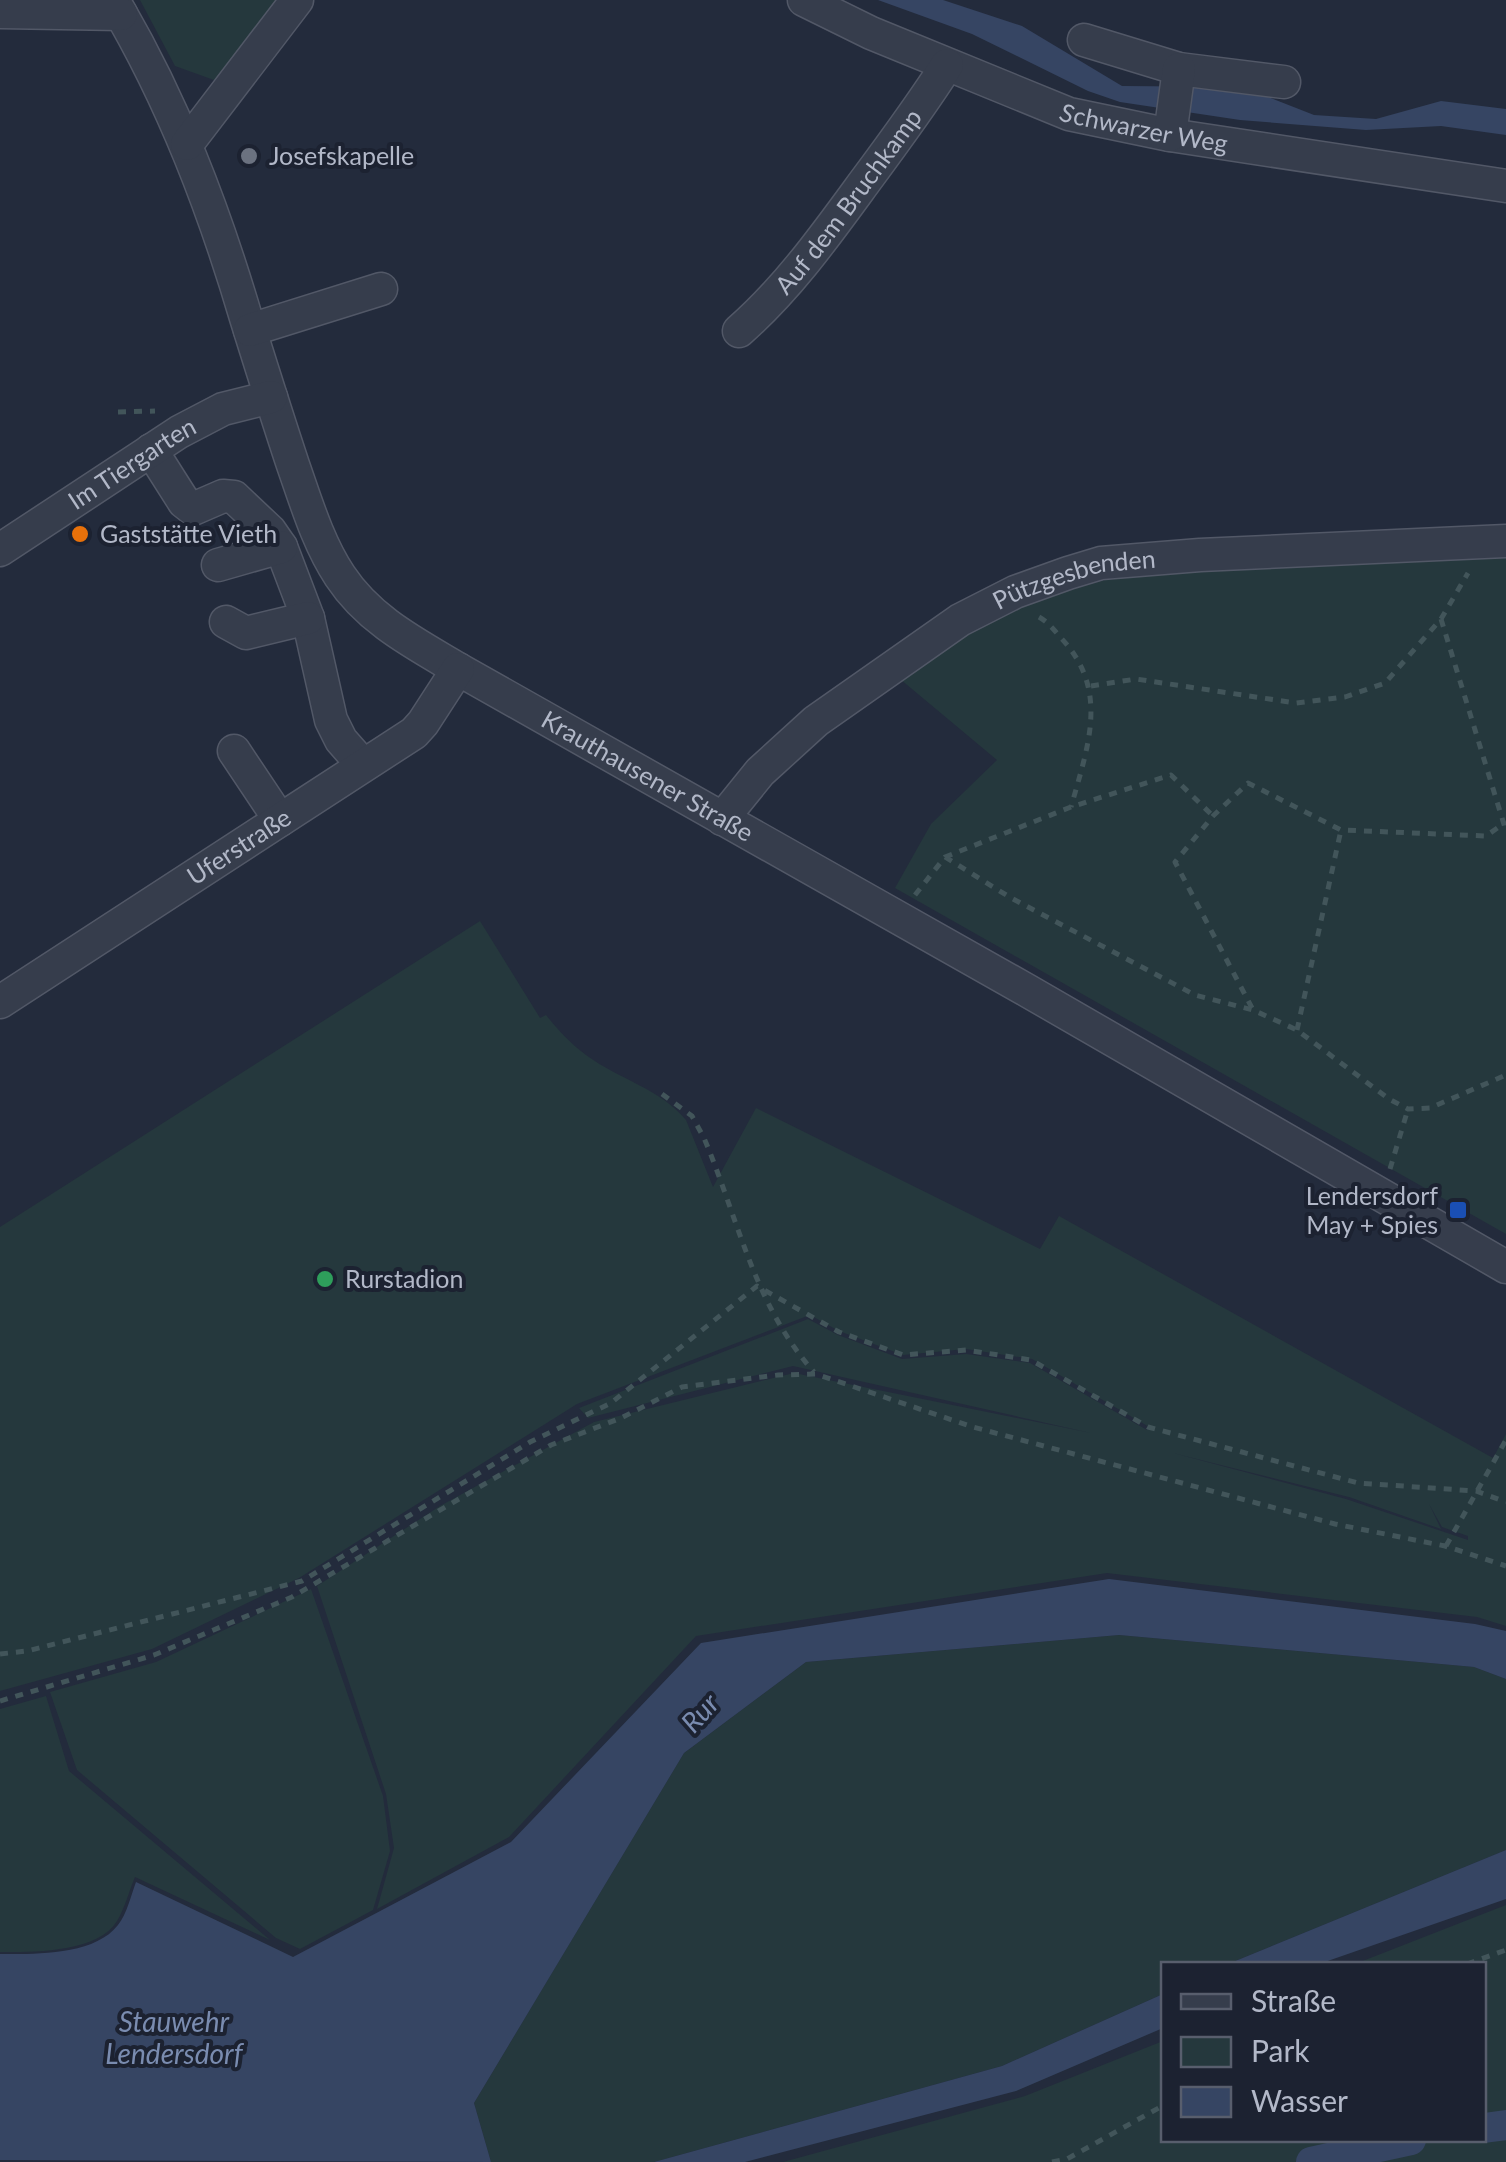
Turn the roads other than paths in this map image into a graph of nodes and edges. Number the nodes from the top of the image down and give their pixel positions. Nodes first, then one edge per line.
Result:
1 (298, 0) edge
2 (804, 0) edge
3 (117, 7) edge
4 (0, 12) edge
5 (1084, 40) dead end
6 (946, 65) junction
7 (1178, 74) junction
8 (1284, 82) dead end
9 (1171, 127) junction
10 (187, 144) junction
11 (1506, 186) edge
12 (381, 289) dead end
13 (250, 330) junction
14 (739, 331) dead end
15 (271, 398) junction
16 (151, 450) junction
17 (1496, 541) edge
18 (2, 544) edge
19 (281, 547) junction
20 (218, 565) dead end
21 (308, 618) junction
22 (226, 622) dead end
23 (458, 669) junction
24 (234, 751) dead end
25 (363, 765) junction
26 (722, 819) junction
27 (280, 820) junction
28 (0, 1002) edge
29 (1506, 1267) edge

1 - 10 street
2 - 6 street, Schwarzer Weg
3 - 4 street
3 - 10 street, Krauthausener Straße
5 - 7 street
6 - 9 street, Schwarzer Weg
6 - 14 street, Auf dem Bruchkamp
7 - 8 street
7 - 9 street
9 - 11 street, Schwarzer Weg
10 - 13 street, Krauthausener Straße
12 - 13 street
13 - 15 street, Krauthausener Straße
15 - 16 street, Im Tiergarten
15 - 23 street, Krauthausener Straße
16 - 18 street, Im Tiergarten
16 - 19 street
17 - 26 street, Pützgesbenden
19 - 20 street
19 - 21 street
21 - 22 street
21 - 25 street
23 - 25 street, Uferstraße
23 - 26 street, Krauthausener Straße
24 - 27 street
25 - 27 street, Uferstraße
26 - 29 street, Krauthausener Straße
27 - 28 street, Uferstraße

